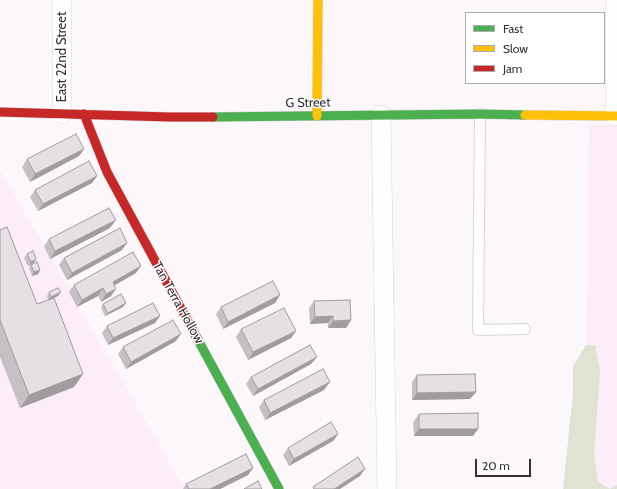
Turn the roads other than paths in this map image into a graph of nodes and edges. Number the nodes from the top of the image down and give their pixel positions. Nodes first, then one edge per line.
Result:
1 (62, 0) edge
2 (318, 0) edge
3 (616, 0) edge
4 (0, 112) edge
5 (62, 114) junction
6 (84, 114) junction
7 (480, 114) junction
8 (381, 115) junction
9 (317, 116) junction
10 (616, 116) edge
11 (525, 329) dead end
12 (280, 489) edge
13 (387, 489) edge

1 - 5 street, East 22nd Street
2 - 9 main road
3 - 10 street
4 - 5 main road, G Street
5 - 6 main road, G Street
6 - 9 main road, G Street
6 - 12 main road, Tan Terra Hollow
7 - 8 main road, G Street
7 - 10 main road, G Street
7 - 11 lane
8 - 9 main road, G Street
8 - 13 street

